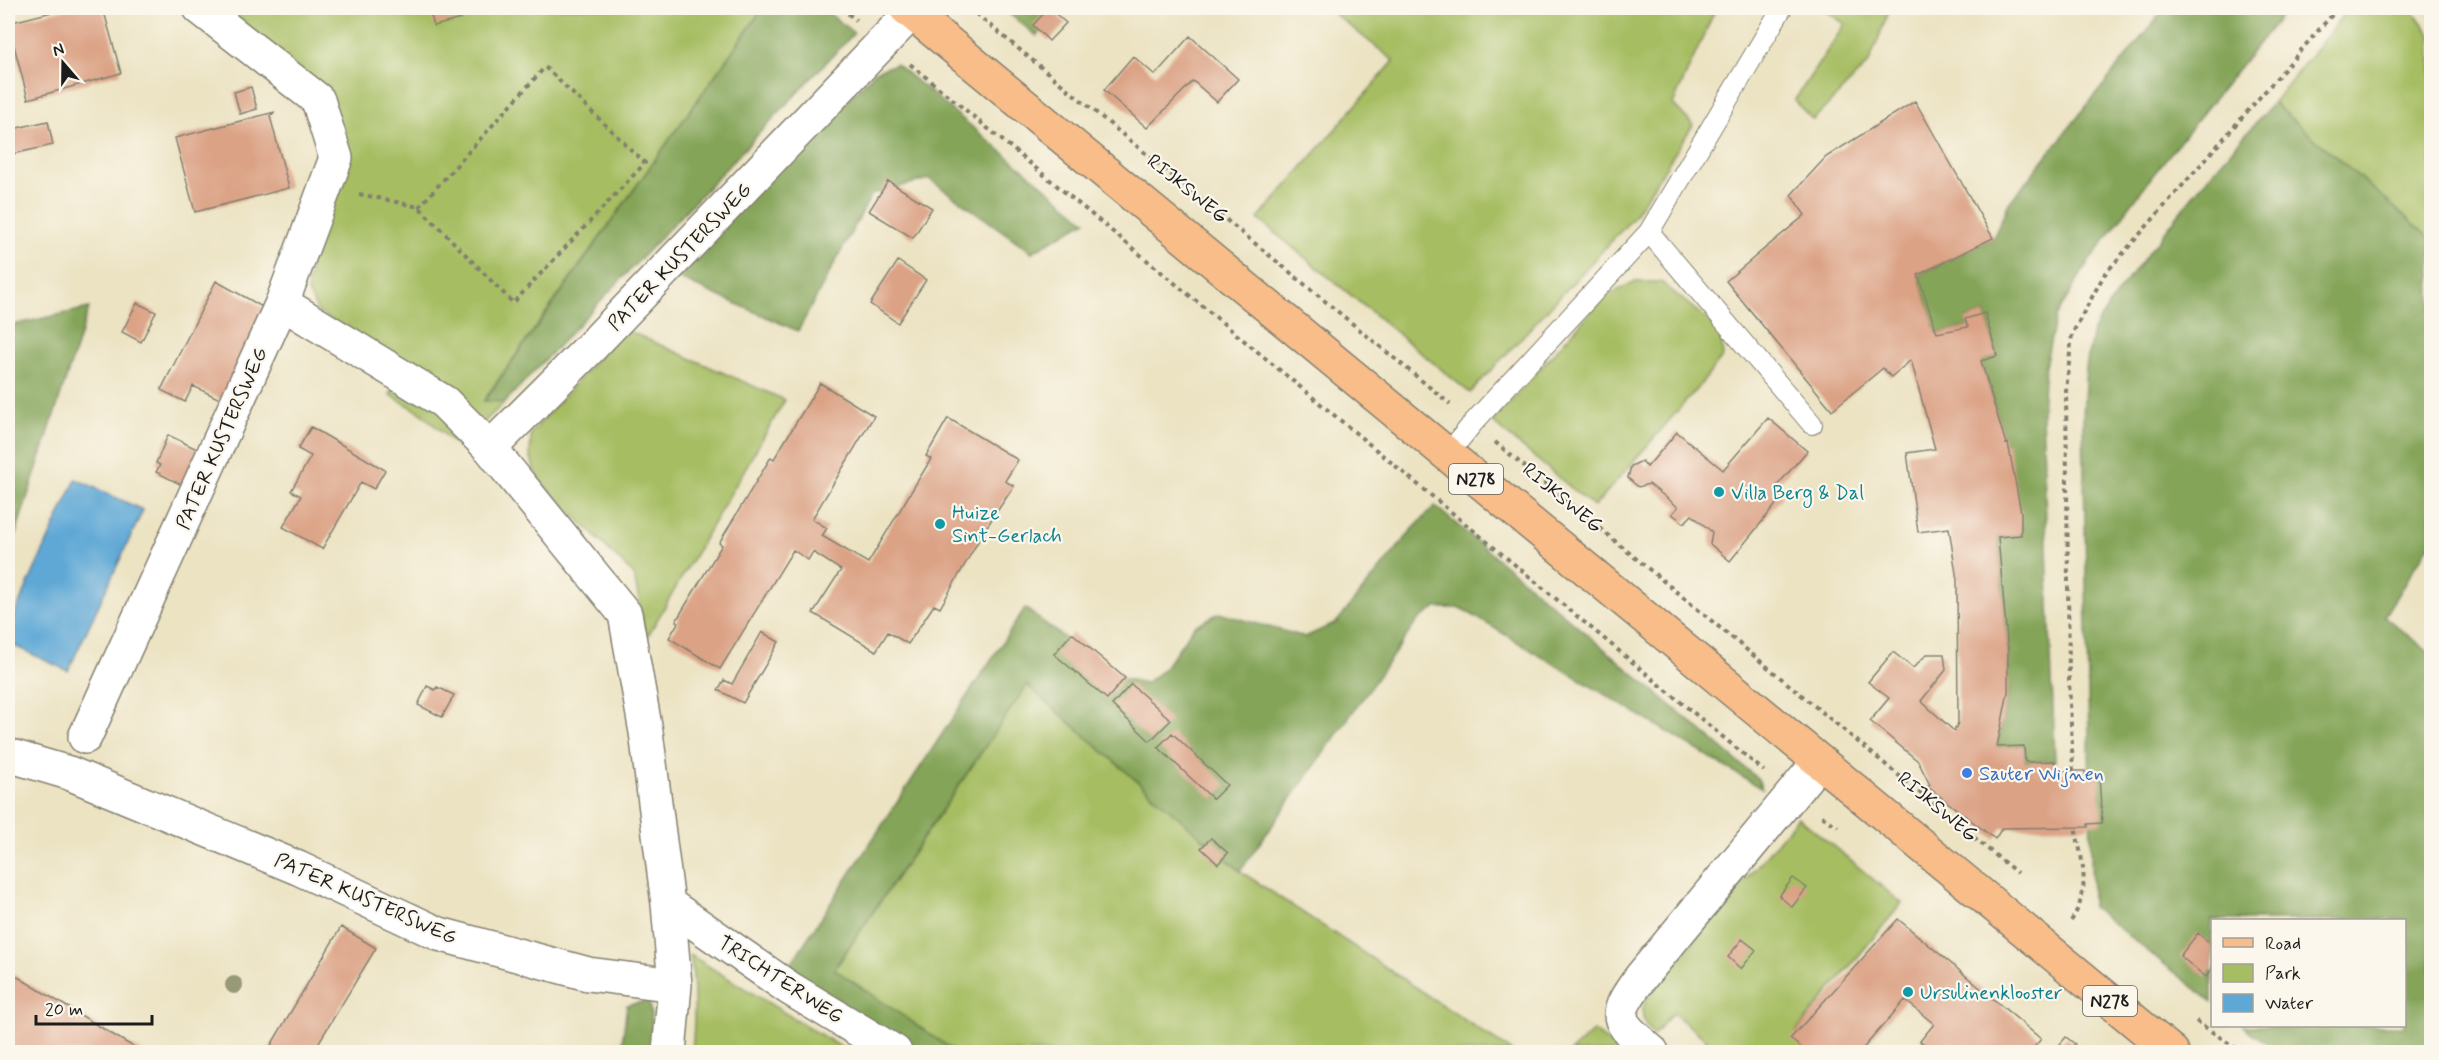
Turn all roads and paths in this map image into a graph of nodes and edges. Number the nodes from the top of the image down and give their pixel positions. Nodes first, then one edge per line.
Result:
1 (200, 8) edge
2 (841, 8) edge
3 (969, 8) edge
4 (1782, 8) edge
5 (2338, 8) edge
6 (909, 10) edge
7 (857, 21) dead end
8 (913, 66) dead end
9 (326, 186) junction
10 (419, 207) junction
11 (1649, 232) junction
12 (282, 303) junction
13 (1473, 423) junction
14 (1812, 424) dead end
15 (490, 448) junction
16 (1447, 455) junction
17 (8, 755) edge
18 (77, 756) junction
19 (1819, 762) junction
20 (2073, 771) dead end
21 (1792, 795) junction
22 (2075, 827) dead end
23 (1840, 829) dead end
24 (2022, 877) dead end
25 (668, 904) junction
26 (2064, 913) dead end
27 (2072, 920) junction
28 (2079, 925) dead end
29 (675, 985) junction
30 (2190, 1017) dead end
31 (669, 1053) edge
32 (895, 1053) edge
33 (1652, 1053) edge
34 (2172, 1053) edge
35 (2242, 1053) edge

1 - 9 street, PATER KUSTERSWEG
2 - 7 path
3 - 13 path, RIJKSWEG
4 - 11 lane
5 - 20 path
6 - 15 street, PATER KUSTERSWEG
6 - 16 main road, RIJKSWEG / N278
8 - 21 path
9 - 10 path
9 - 12 street, PATER KUSTERSWEG
10 - 10 path
11 - 13 lane
11 - 14 lane
12 - 15 street
12 - 18 street, PATER KUSTERSWEG
13 - 16 lane
13 - 24 path, RIJKSWEG
15 - 25 street
16 - 19 main road, RIJKSWEG / N278
17 - 18 street, PATER KUSTERSWEG
18 - 29 street, PATER KUSTERSWEG
19 - 21 street
19 - 34 main road, RIJKSWEG / N278
21 - 23 path
21 - 33 street
22 - 27 path
25 - 29 street
25 - 32 street, TRICHTERWEG
26 - 27 path
27 - 28 path
29 - 31 street
30 - 35 path

